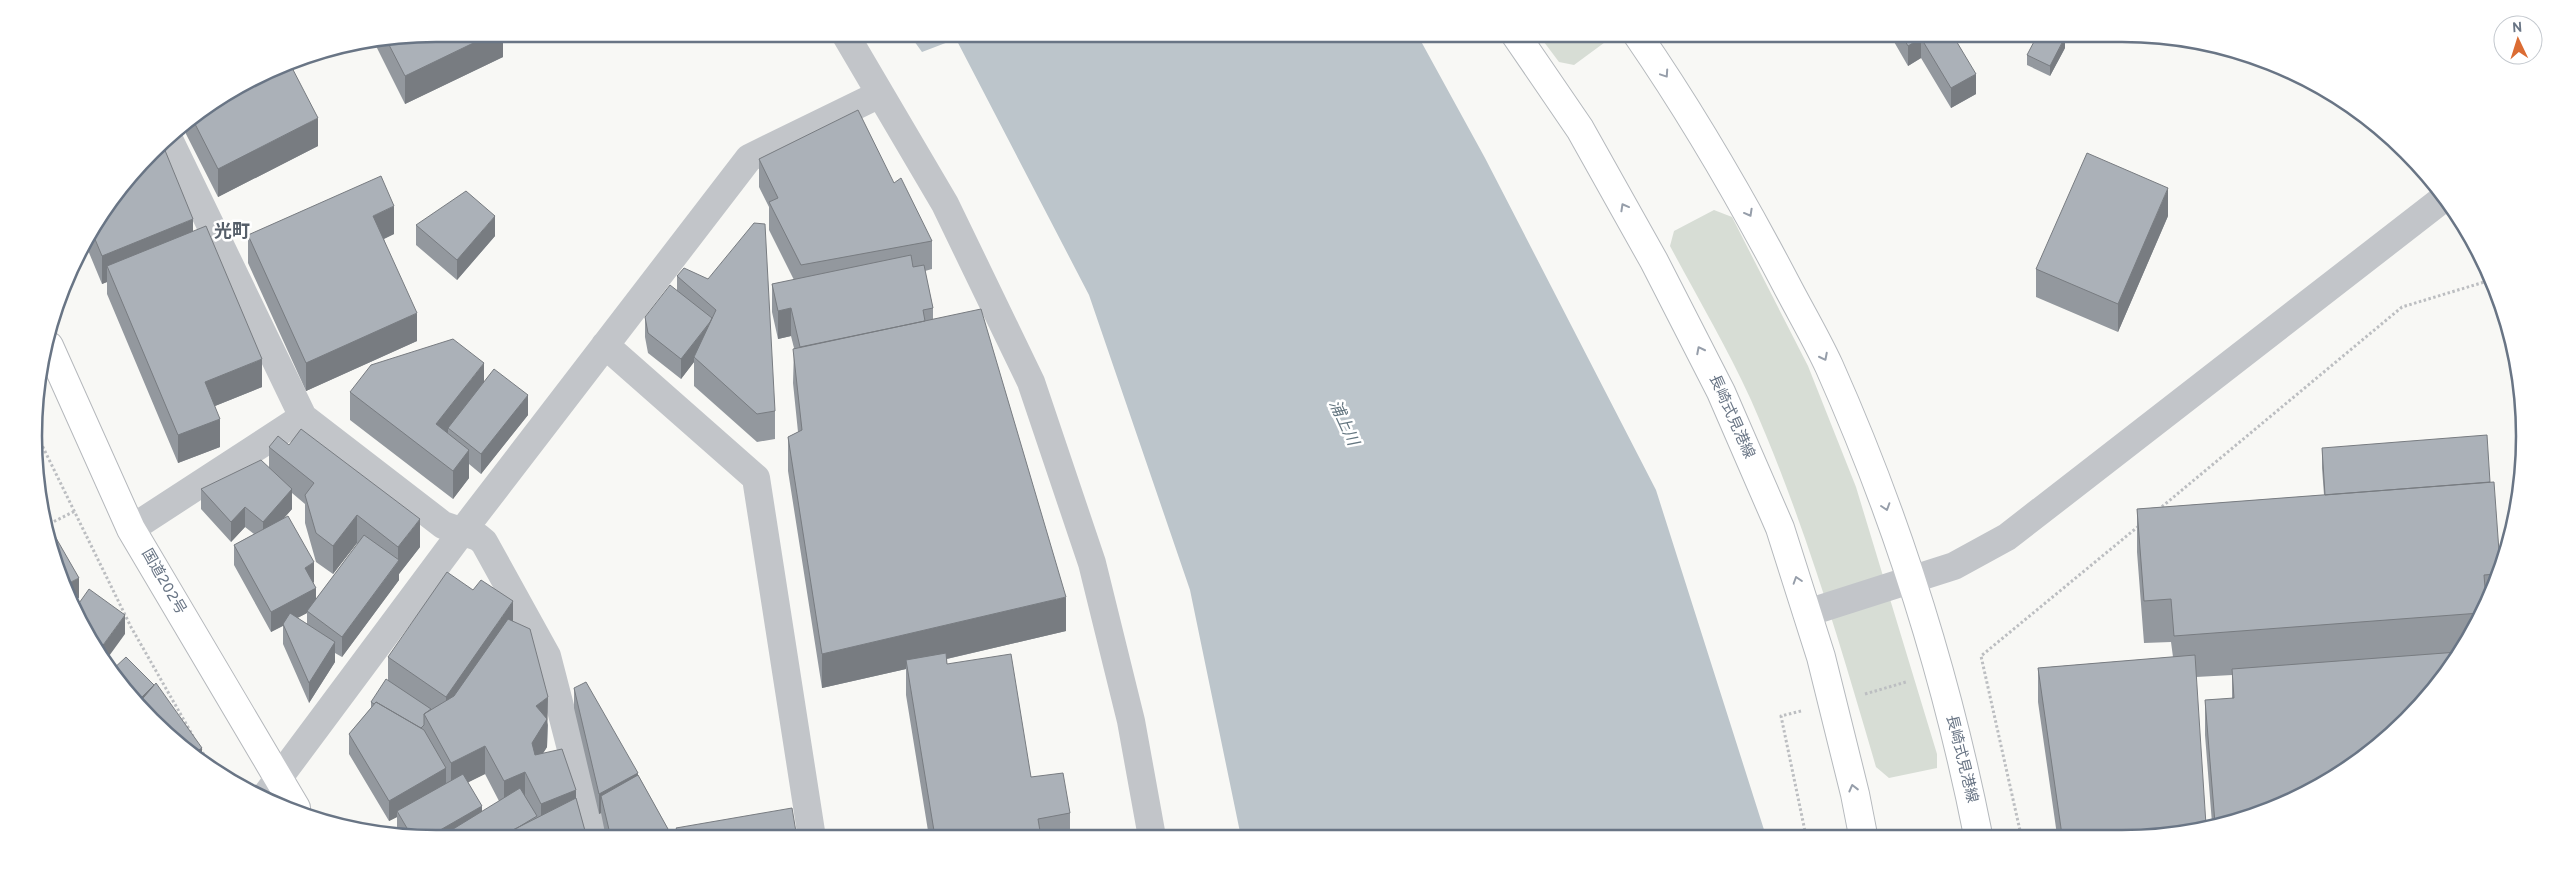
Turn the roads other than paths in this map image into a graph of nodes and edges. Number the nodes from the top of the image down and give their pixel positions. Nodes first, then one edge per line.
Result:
1 (850, 42) edge
2 (1520, 42) edge
3 (1642, 42) edge
4 (880, 94) junction
5 (172, 145) edge
6 (2438, 202) edge
7 (605, 345) junction
8 (52, 352) edge
9 (303, 417) junction
10 (131, 529) junction
11 (461, 533) junction
12 (1911, 580) junction
13 (1807, 612) junction
14 (272, 787) edge
15 (288, 801) edge
16 (592, 830) edge
17 (811, 830) edge
18 (1151, 830) edge
19 (1862, 830) edge
20 (1977, 830) edge

1 - 4 street
13 -> 2 main road, 長崎式見港線
3 -> 12 main road, 長崎式見港線
4 - 7 street
4 - 18 street
5 - 9 street
6 - 12 street
7 - 11 street
7 - 17 street
8 - 10 main road, 国道202号
9 - 10 street
9 - 11 street
10 - 14 main road, 国道202号
11 - 14 street
11 - 16 street
12 - 13 street
12 - 20 main road, 長崎式見港線
19 -> 13 main road, 長崎式見港線
14 - 15 main road, 国道202号

